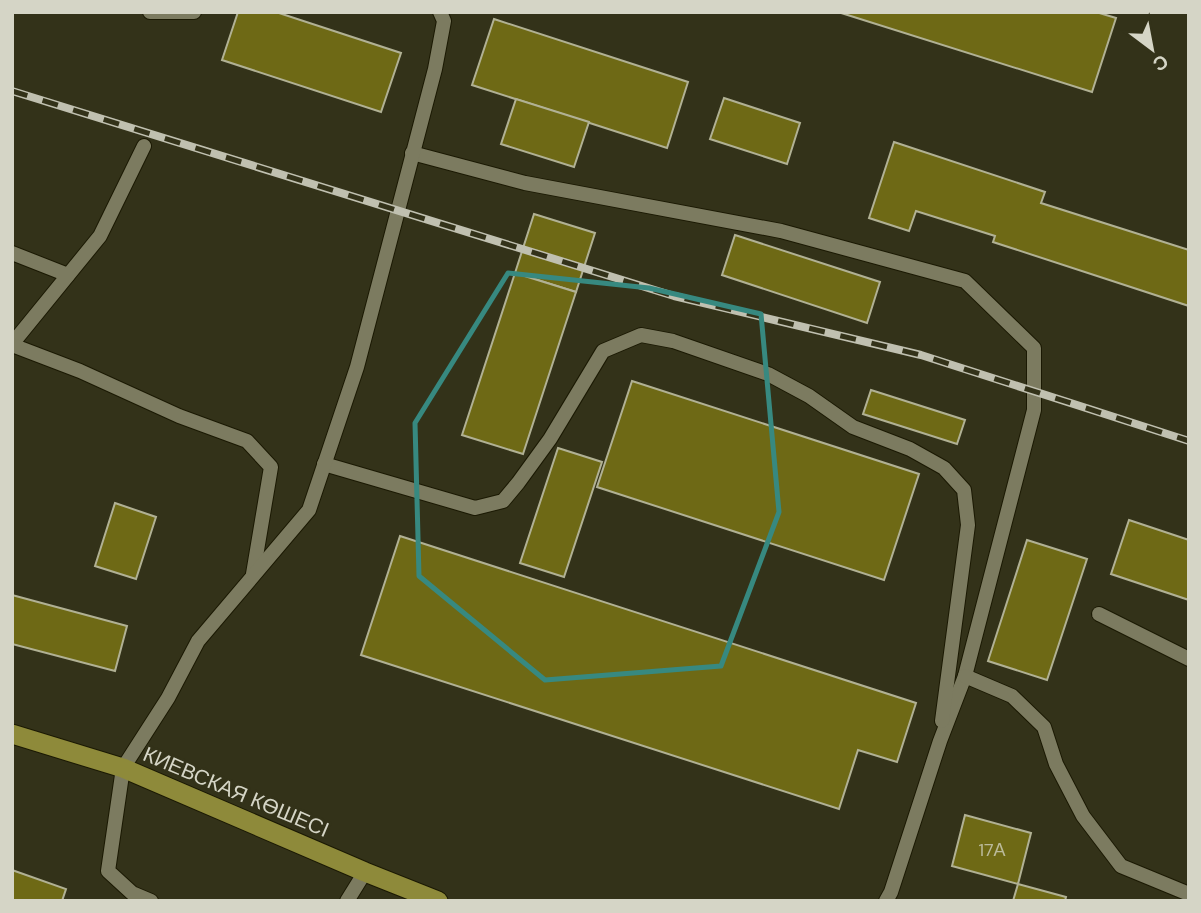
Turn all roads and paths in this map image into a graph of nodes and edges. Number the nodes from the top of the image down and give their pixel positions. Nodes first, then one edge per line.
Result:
1 (150, 12) edge
2 (194, 12) edge
3 (440, 12) edge
4 (144, 146) dead end
5 (411, 153) junction
6 (12, 253) edge
7 (68, 275) junction
8 (12, 345) edge
9 (324, 464) junction
10 (253, 575) junction
11 (1099, 614) dead end
12 (1189, 659) edge
13 (965, 676) junction
14 (12, 734) edge
15 (940, 741) junction
16 (123, 768) junction
17 (365, 872) junction
18 (1189, 894) edge
19 (151, 901) edge
20 (347, 901) edge
21 (438, 901) edge
22 (886, 901) edge

1 - 2 lane
3 - 5 lane
4 - 7 lane
5 - 9 lane
5 - 13 lane
6 - 7 lane
7 - 8 lane
8 - 10 lane
9 - 10 lane
9 - 15 lane
10 - 16 lane
11 - 12 lane
13 - 15 lane
13 - 18 lane
14 - 16 highway, КИЕВСКАЯ КӨШЕСІ
15 - 22 lane
16 - 17 highway, КИЕВСКАЯ КӨШЕСІ
16 - 19 lane
17 - 20 lane
17 - 21 highway, КИЕВСКАЯ КӨШЕСІ

